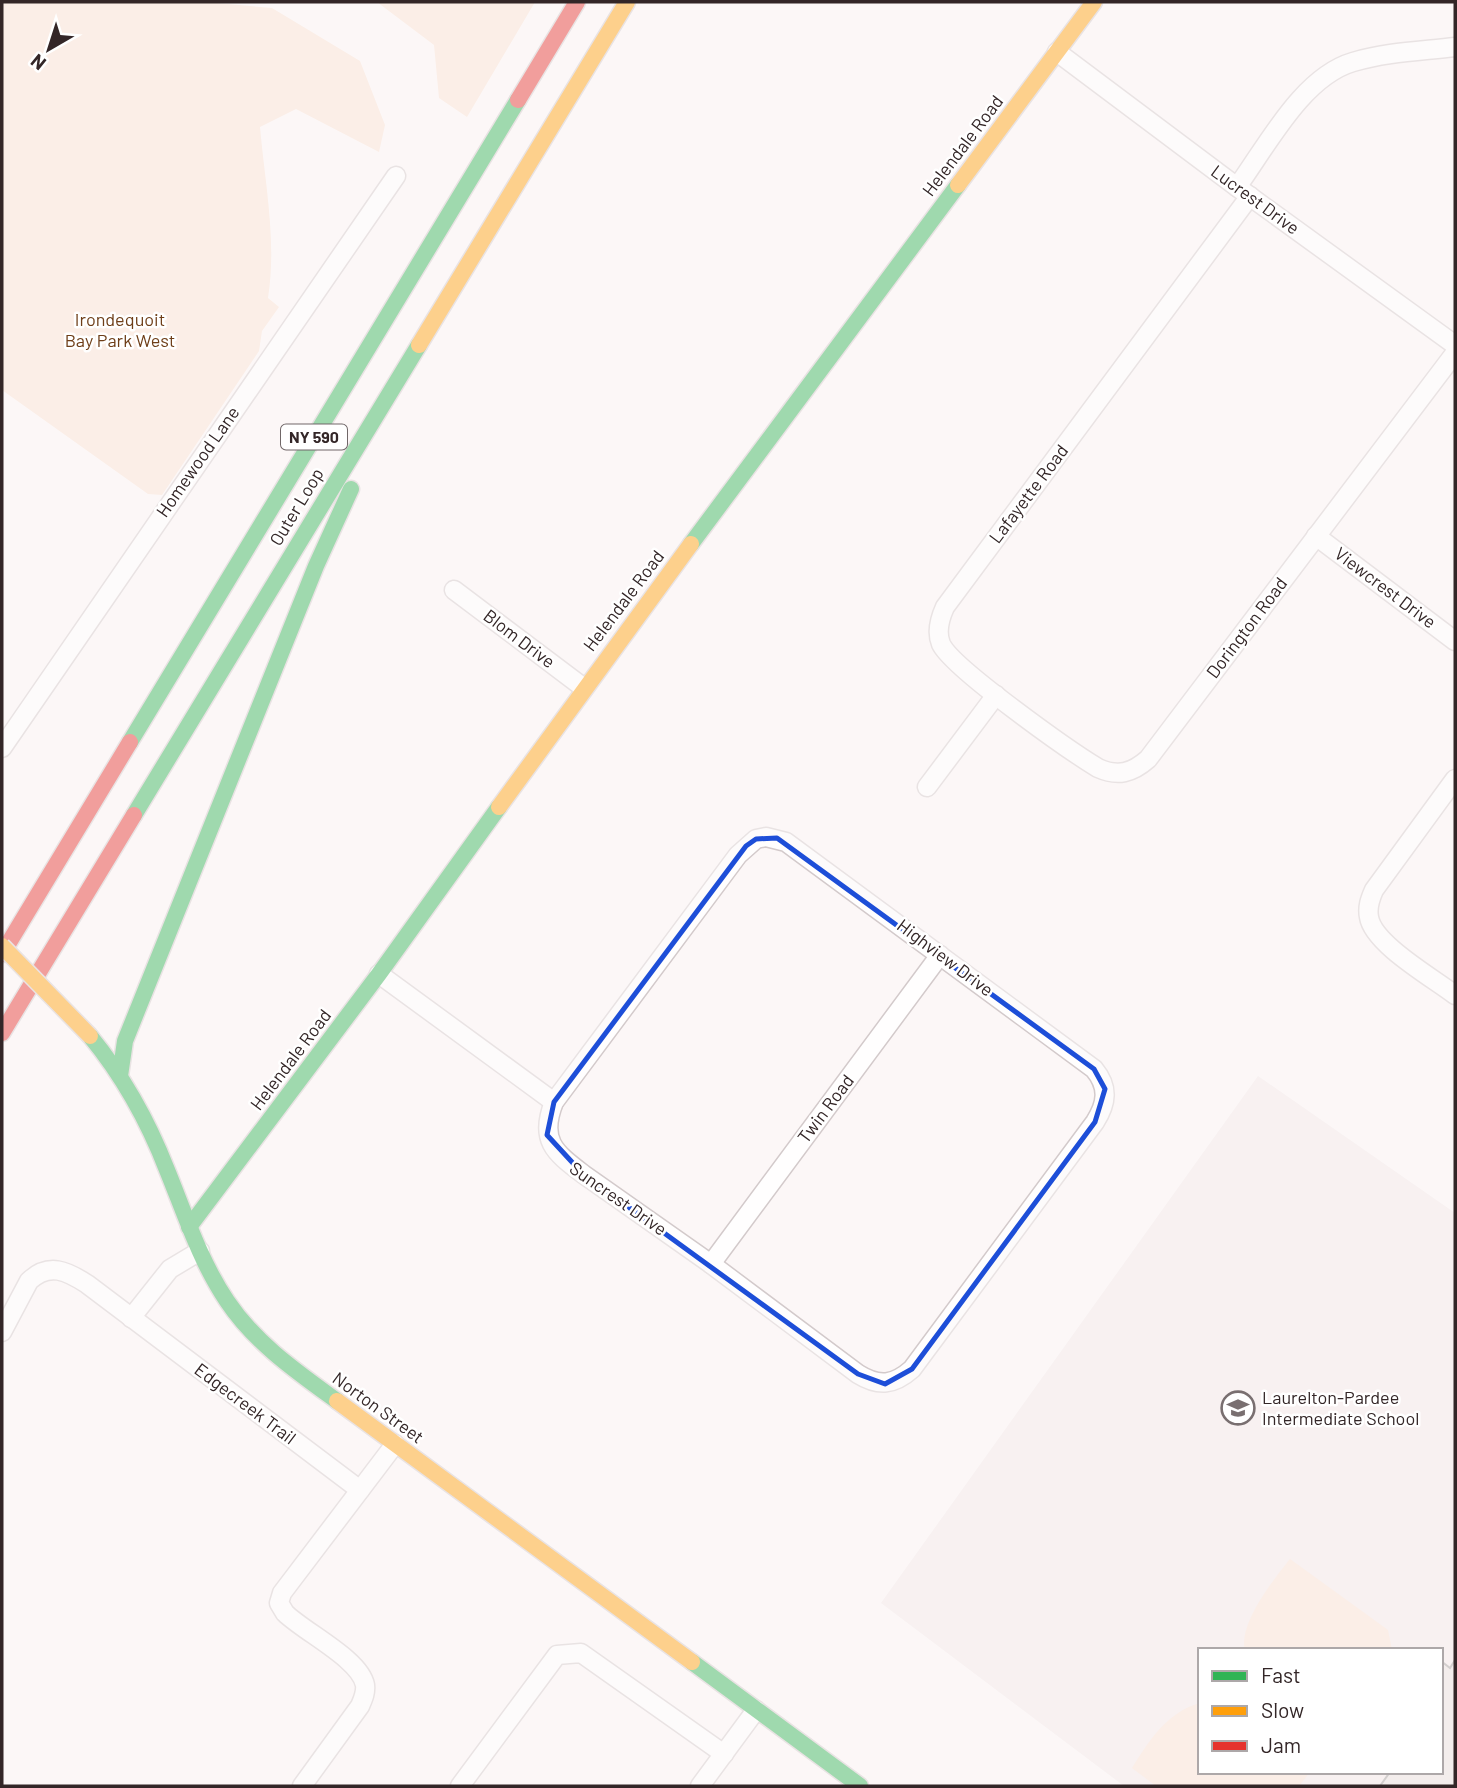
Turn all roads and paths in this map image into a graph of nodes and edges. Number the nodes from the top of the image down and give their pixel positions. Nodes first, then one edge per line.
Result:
1 (578, 2) edge
2 (627, 2) edge
3 (1094, 2) edge
4 (1455, 47) edge
5 (1057, 52) junction
6 (396, 176) dead end
7 (1244, 192) junction
8 (479, 244) junction
9 (1455, 345) edge
10 (1455, 353) edge
11 (1316, 536) junction
12 (454, 590) dead end
13 (1455, 641) edge
14 (584, 688) junction
15 (996, 695) junction
16 (2, 748) edge
17 (1455, 779) edge
18 (927, 787) dead end
19 (2, 946) edge
20 (2, 954) edge
21 (940, 955) junction
22 (379, 974) junction
23 (1455, 995) edge
24 (2, 1034) edge
25 (120, 1076) junction
26 (554, 1102) junction
27 (189, 1227) junction
28 (200, 1251) junction
29 (711, 1264) junction
30 (131, 1318) junction
31 (2, 1332) edge
32 (904, 1375) joint
33 (395, 1444) junction
34 (360, 1490) junction
35 (756, 1710) junction
36 (724, 1754) junction
37 (302, 1786) edge
38 (460, 1786) edge
39 (700, 1786) edge
40 (860, 1786) edge

1 - 20 main road, Outer Loop / NY 590
2 - 8 main road, Outer Loop / NY 590
3 - 5 main road, Helendale Road
4 - 7 street, Lafayette Road
5 - 7 street, Lucrest Drive
5 - 14 main road, Helendale Road
6 - 16 street, Homewood Lane
7 - 9 street, Lucrest Drive
7 - 15 street, Lafayette Road
8 - 24 main road, Outer Loop / NY 590
8 - 25 main road
10 - 11 street, Dorington Road
11 - 13 street, Viewcrest Drive
11 - 15 street, Dorington Road
12 - 14 street, Blom Drive
14 - 22 main road, Helendale Road
15 - 18 street
17 - 23 street
19 - 25 main road, Norton Street, bridge
21 - 26 street, Highview Drive
21 - 29 street, Twin Road
21 - 32 street, Highview Drive
22 - 26 street
22 - 27 main road, Helendale Road
25 - 27 main road, Norton Street
26 - 29 street, Suncrest Drive
27 - 28 main road, Norton Street
28 - 30 street
28 - 33 main road, Norton Street
29 - 32 street, Suncrest Drive
30 - 31 street, Edgecreek Trail
30 - 34 street, Edgecreek Trail
33 - 34 street
33 - 35 main road, Norton Street
34 - 37 street
35 - 36 street
35 - 40 main road, Norton Street
36 - 38 street
36 - 39 street

